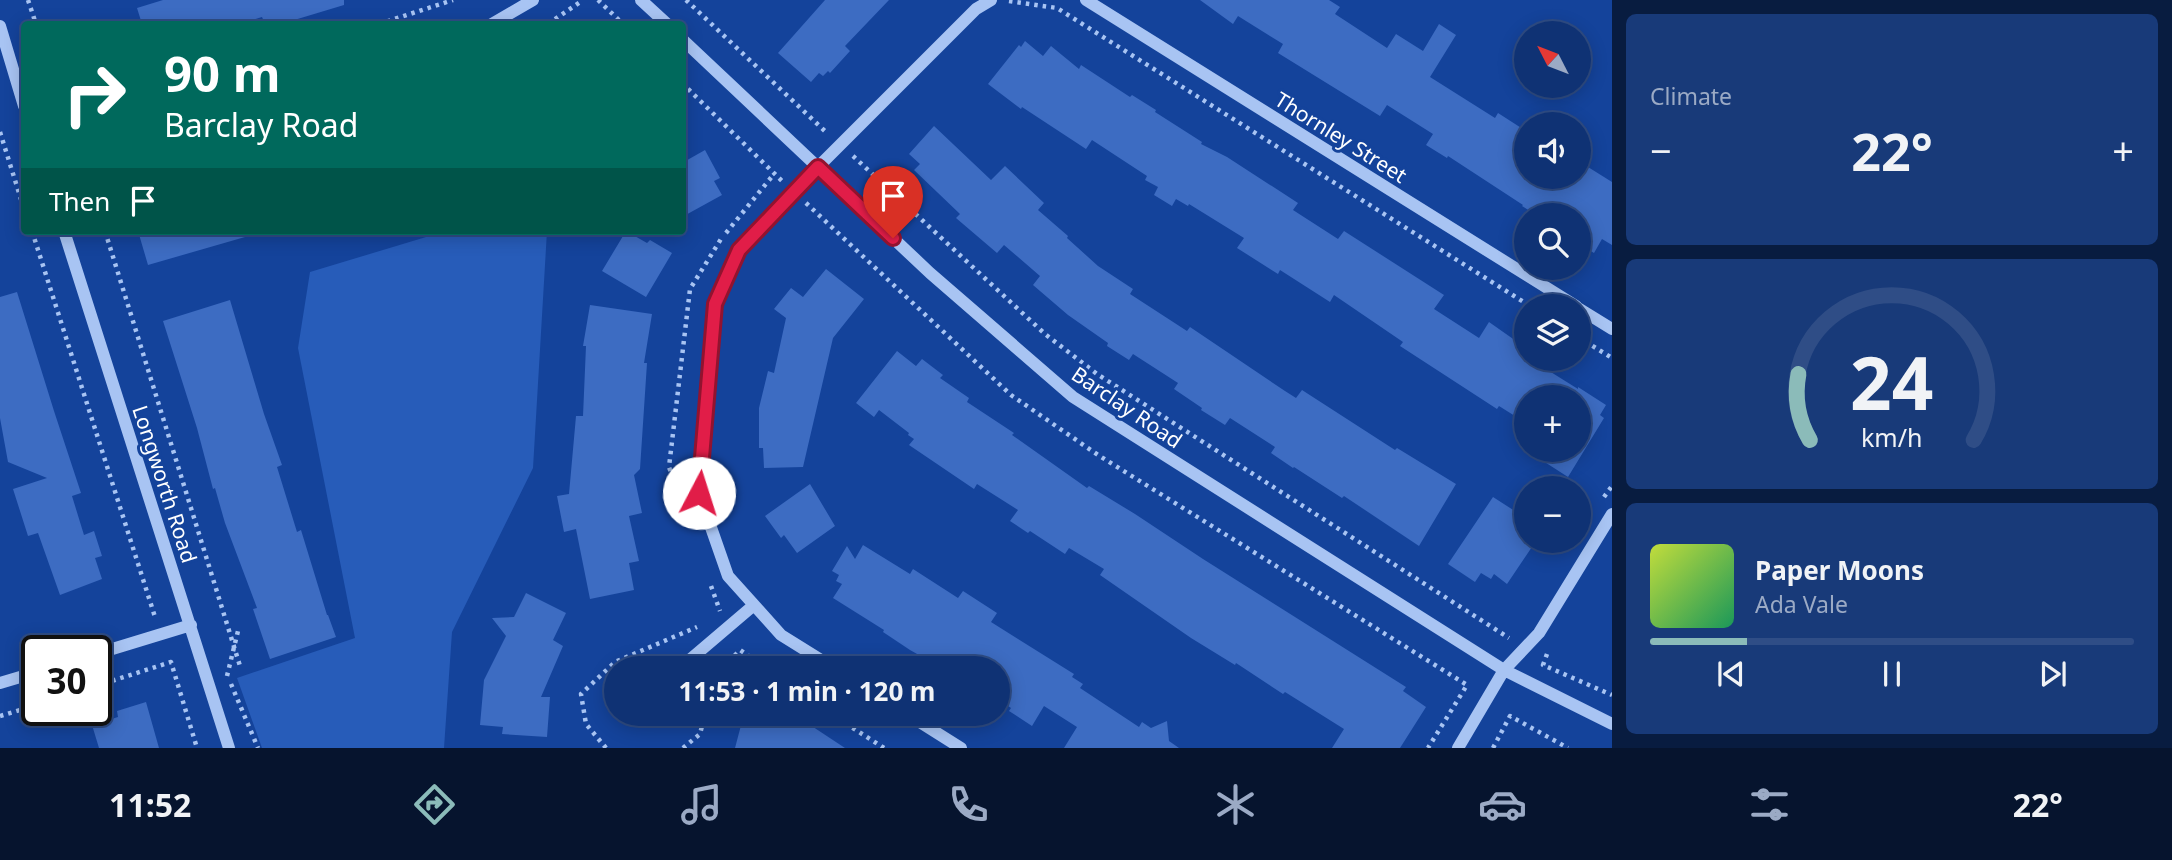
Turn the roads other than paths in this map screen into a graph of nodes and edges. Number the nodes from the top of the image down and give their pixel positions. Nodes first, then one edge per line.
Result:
1 (533, 0) edge
2 (641, 0) edge
3 (1086, 0) edge
4 (995, 5) edge
5 (497, 21) edge
6 (664, 21) edge
7 (0, 26) edge
8 (686, 43) edge
9 (21, 96) edge
10 (818, 167) junction
11 (65, 235) edge
12 (1556, 294) edge
13 (1591, 316) edge
14 (1612, 329) edge
15 (1612, 514) edge
16 (754, 605) junction
17 (191, 625) junction
18 (112, 649) edge
19 (694, 656) edge
20 (815, 656) edge
21 (1504, 670) junction
22 (21, 677) edge
23 (0, 683) edge
24 (1612, 724) edge
25 (926, 726) edge
26 (229, 748) edge
27 (961, 748) edge
28 (1458, 748) edge

1 - 5 street
2 - 6 street
3 - 12 street, Thornley Street
4 - 10 street
7 - 9 street
8 - 10 street, Barclay Road
10 - 16 street
10 - 21 street, Barclay Road
11 - 17 street, Longworth Road
13 - 14 street, Thornley Street
15 - 21 street
16 - 19 street
16 - 20 street
17 - 18 street
17 - 26 street, Longworth Road
21 - 24 street, Barclay Road
21 - 28 street
22 - 23 street
25 - 27 street

